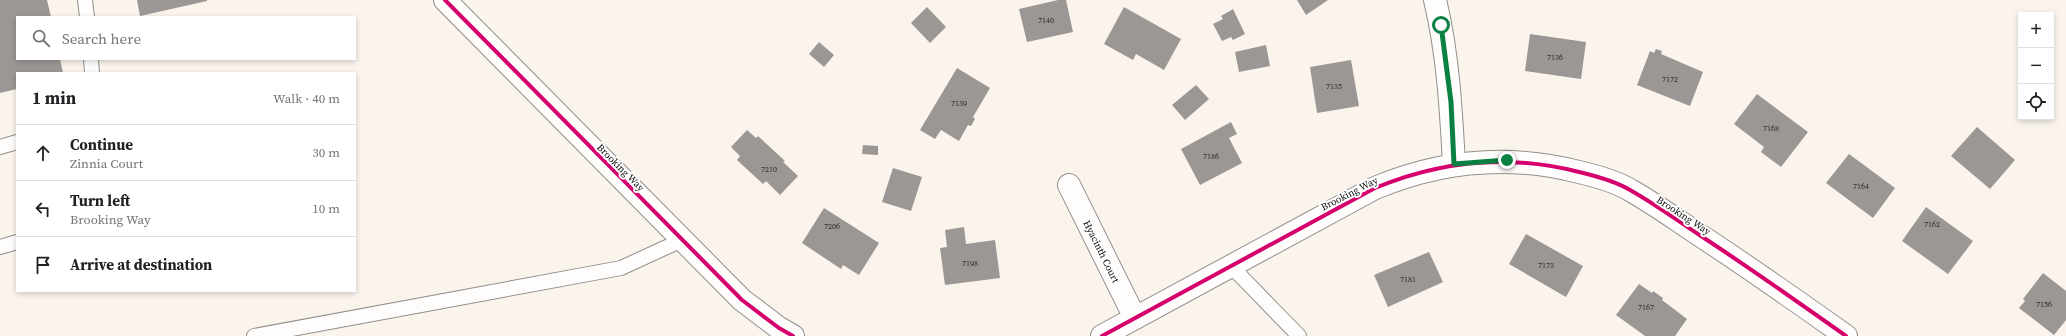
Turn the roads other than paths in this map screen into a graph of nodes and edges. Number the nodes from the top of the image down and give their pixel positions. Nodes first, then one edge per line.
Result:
1 (85, 0) edge
2 (445, 0) edge
3 (1435, 0) edge
4 (87, 16) edge
5 (90, 60) edge
6 (92, 72) edge
7 (16, 142) edge
8 (0, 147) edge
9 (1454, 164) junction
10 (1069, 185) dead end
11 (682, 240) junction
12 (16, 242) edge
13 (0, 246) edge
14 (1231, 266) junction
15 (1135, 318) junction
16 (254, 336) edge
17 (793, 336) edge
18 (1102, 336) edge
19 (1299, 336) edge
20 (1846, 336) edge

1 - 4 lane
2 - 11 street, Brooking Way
3 - 9 street
5 - 6 lane
7 - 8 lane
9 - 14 street, Brooking Way
9 - 20 street, Brooking Way
10 - 15 street, Hyacinth Court
11 - 16 lane
11 - 17 street, Brooking Way
12 - 13 lane
14 - 15 street, Brooking Way
14 - 19 lane
15 - 18 street, Brooking Way

